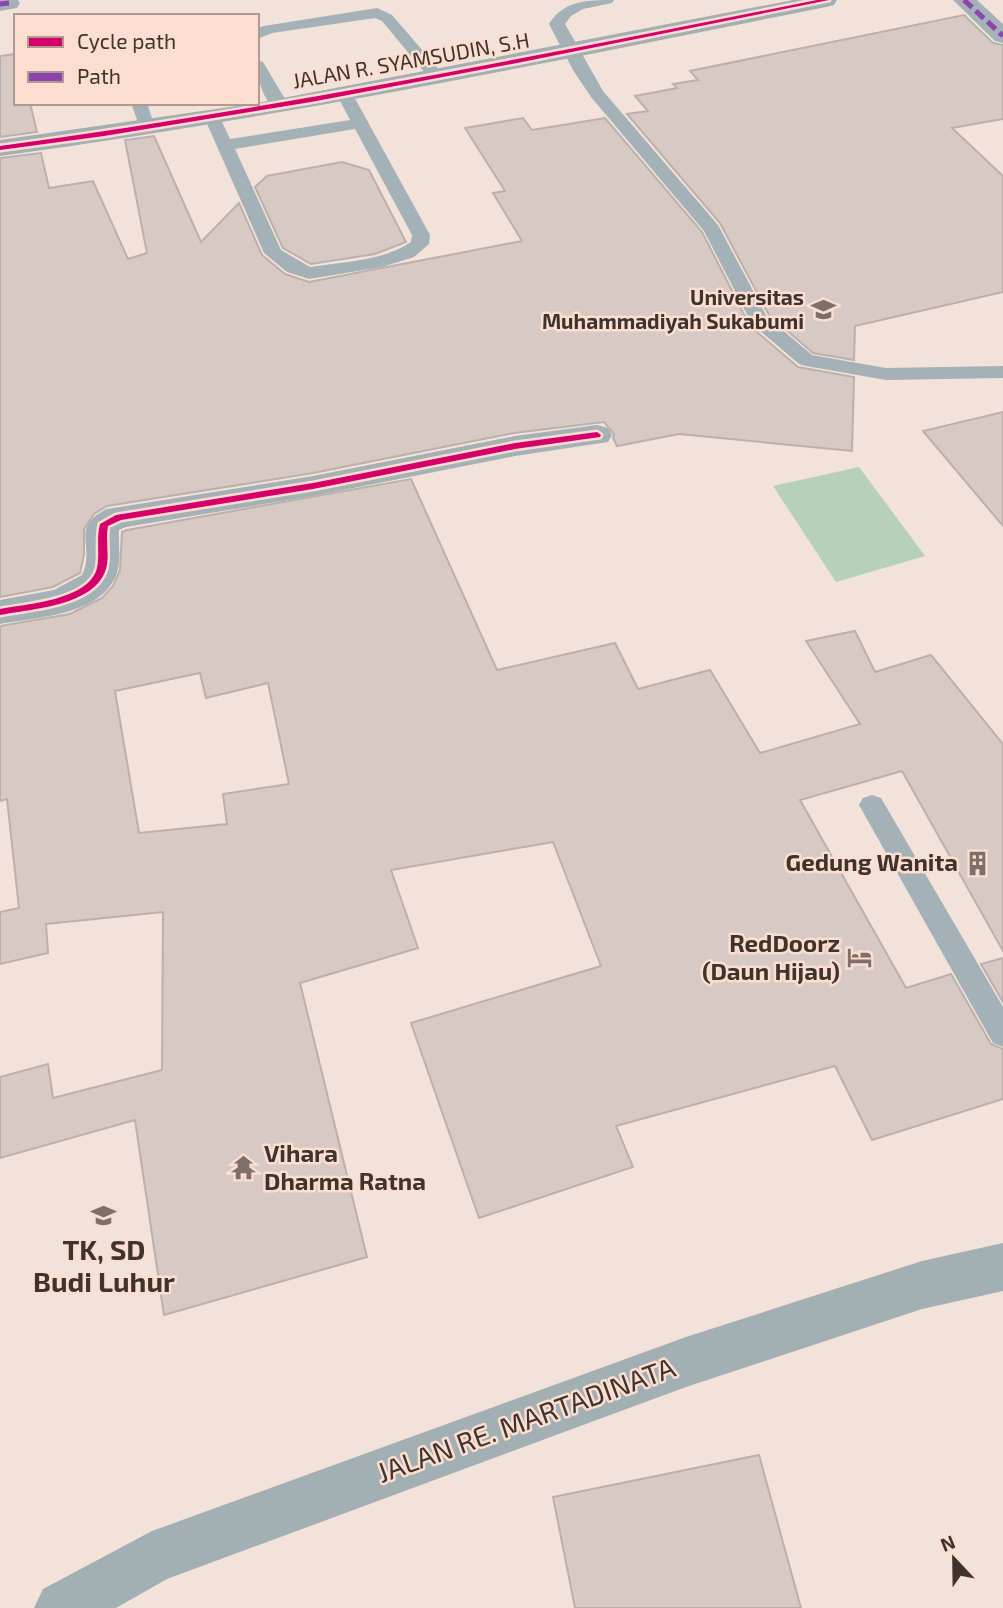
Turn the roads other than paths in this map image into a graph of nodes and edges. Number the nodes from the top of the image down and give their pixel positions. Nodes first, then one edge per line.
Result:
1 (607, 0) edge
2 (826, 0) edge
3 (964, 0) edge
4 (781, 4) edge
5 (259, 33) edge
6 (1003, 36) edge
7 (570, 51) junction
8 (259, 68) edge
9 (436, 76) junction
10 (344, 93) junction
11 (280, 104) junction
12 (140, 105) edge
13 (212, 117) junction
14 (360, 123) junction
15 (147, 127) junction
16 (225, 145) junction
17 (0, 148) edge
18 (1003, 372) edge
19 (597, 435) dead end
20 (0, 612) edge
21 (872, 804) dead end
22 (1003, 1034) edge
23 (1003, 1267) edge
24 (62, 1608) edge

1 - 7 lane
2 - 4 street, JALAN R. SYAMSUDIN, S.H
3 - 6 street
4 - 7 street, JALAN R. SYAMSUDIN, S.H
5 - 9 lane
7 - 9 street, JALAN R. SYAMSUDIN, S.H
7 - 18 lane
8 - 11 lane
9 - 10 street, JALAN R. SYAMSUDIN, S.H
10 - 11 street, JALAN R. SYAMSUDIN, S.H
10 - 14 lane
11 - 13 street, JALAN R. SYAMSUDIN, S.H
12 - 15 lane
13 - 15 street, JALAN R. SYAMSUDIN, S.H
13 - 16 lane
14 - 16 lane
14 - 16 lane
15 - 17 street, JALAN R. SYAMSUDIN, S.H
19 - 20 street
21 - 22 lane
23 - 24 street, JALAN RE. MARTADINATA

